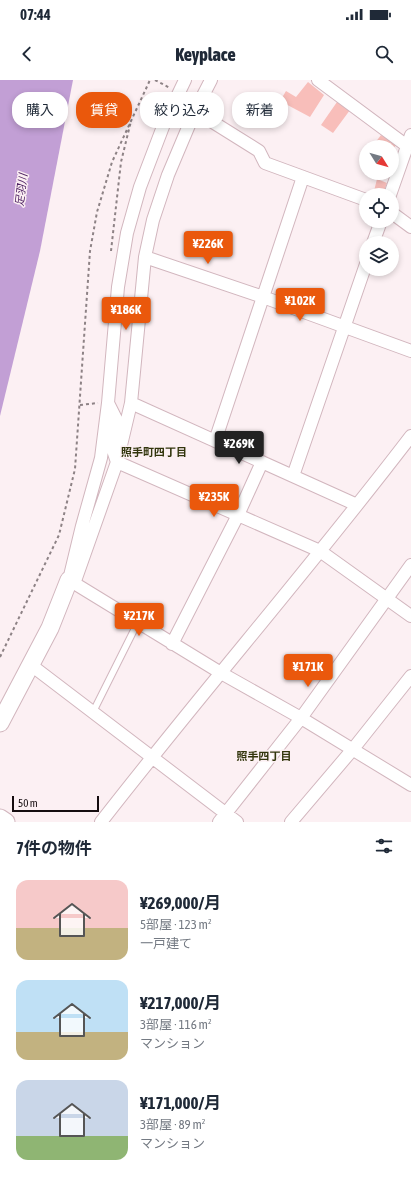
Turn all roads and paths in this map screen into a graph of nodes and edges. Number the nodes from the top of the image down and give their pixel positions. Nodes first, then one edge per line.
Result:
1 (150, 80) edge
2 (155, 80) edge
3 (185, 80) edge
4 (211, 80) edge
5 (318, 80) edge
6 (162, 83) dead end
7 (205, 92) edge
8 (132, 116) edge
9 (127, 128) edge
10 (129, 128) edge
11 (188, 128) edge
12 (222, 128) edge
13 (409, 141) edge
14 (303, 177) junction
15 (392, 188) edge
16 (359, 197) edge
17 (399, 218) edge
18 (411, 227) edge
19 (111, 252) dead end
20 (145, 257) junction
21 (362, 276) edge
22 (263, 297) junction
23 (345, 326) junction
24 (411, 350) edge
25 (108, 403) junction
26 (131, 403) junction
27 (411, 436) edge
28 (215, 441) junction
29 (117, 462) junction
30 (262, 462) junction
31 (293, 476) junction
32 (357, 505) junction
33 (238, 515) junction
34 (320, 551) junction
35 (411, 565) edge
36 (72, 582) junction
37 (387, 599) junction
38 (411, 616) edge
39 (138, 622) junction
40 (172, 644) junction
41 (0, 656) edge
42 (31, 666) junction
43 (221, 674) junction
44 (411, 676) edge
45 (93, 712) junction
46 (301, 718) junction
47 (0, 723) edge
48 (353, 748) junction
49 (151, 757) junction
50 (411, 785) edge
51 (0, 818) edge
52 (222, 818) edge
53 (6, 822) edge
54 (100, 822) edge
55 (237, 822) edge
56 (291, 822) edge

1 - 8 path
2 - 6 path
3 - 25 street
4 - 7 street
5 - 13 street
9 - 41 path
10 - 19 path
11 - 20 street
12 - 14 street
13 - 15 street
14 - 16 street
14 - 22 street
17 - 18 street
20 - 22 street
20 - 26 street
21 - 23 street
22 - 23 street
22 - 28 street
23 - 24 street
23 - 31 street
25 - 29 street
25 - 36 street
26 - 28 street
26 - 29 street
27 - 32 street
28 - 30 street
29 - 33 street
29 - 36 street
30 - 31 street
30 - 33 street
31 - 32 street
32 - 34 street
33 - 34 street
33 - 40 street
34 - 37 street
34 - 43 street
35 - 37 street
36 - 39 street
36 - 42 street
37 - 38 street
37 - 46 street
39 - 40 street
39 - 45 lane
40 - 43 street
42 - 45 street
42 - 47 street
43 - 46 street
43 - 49 street
44 - 48 street
45 - 49 street
46 - 48 street
46 - 52 street
48 - 50 street
48 - 56 street
49 - 52 street
49 - 54 street
51 - 53 street
52 - 55 street

